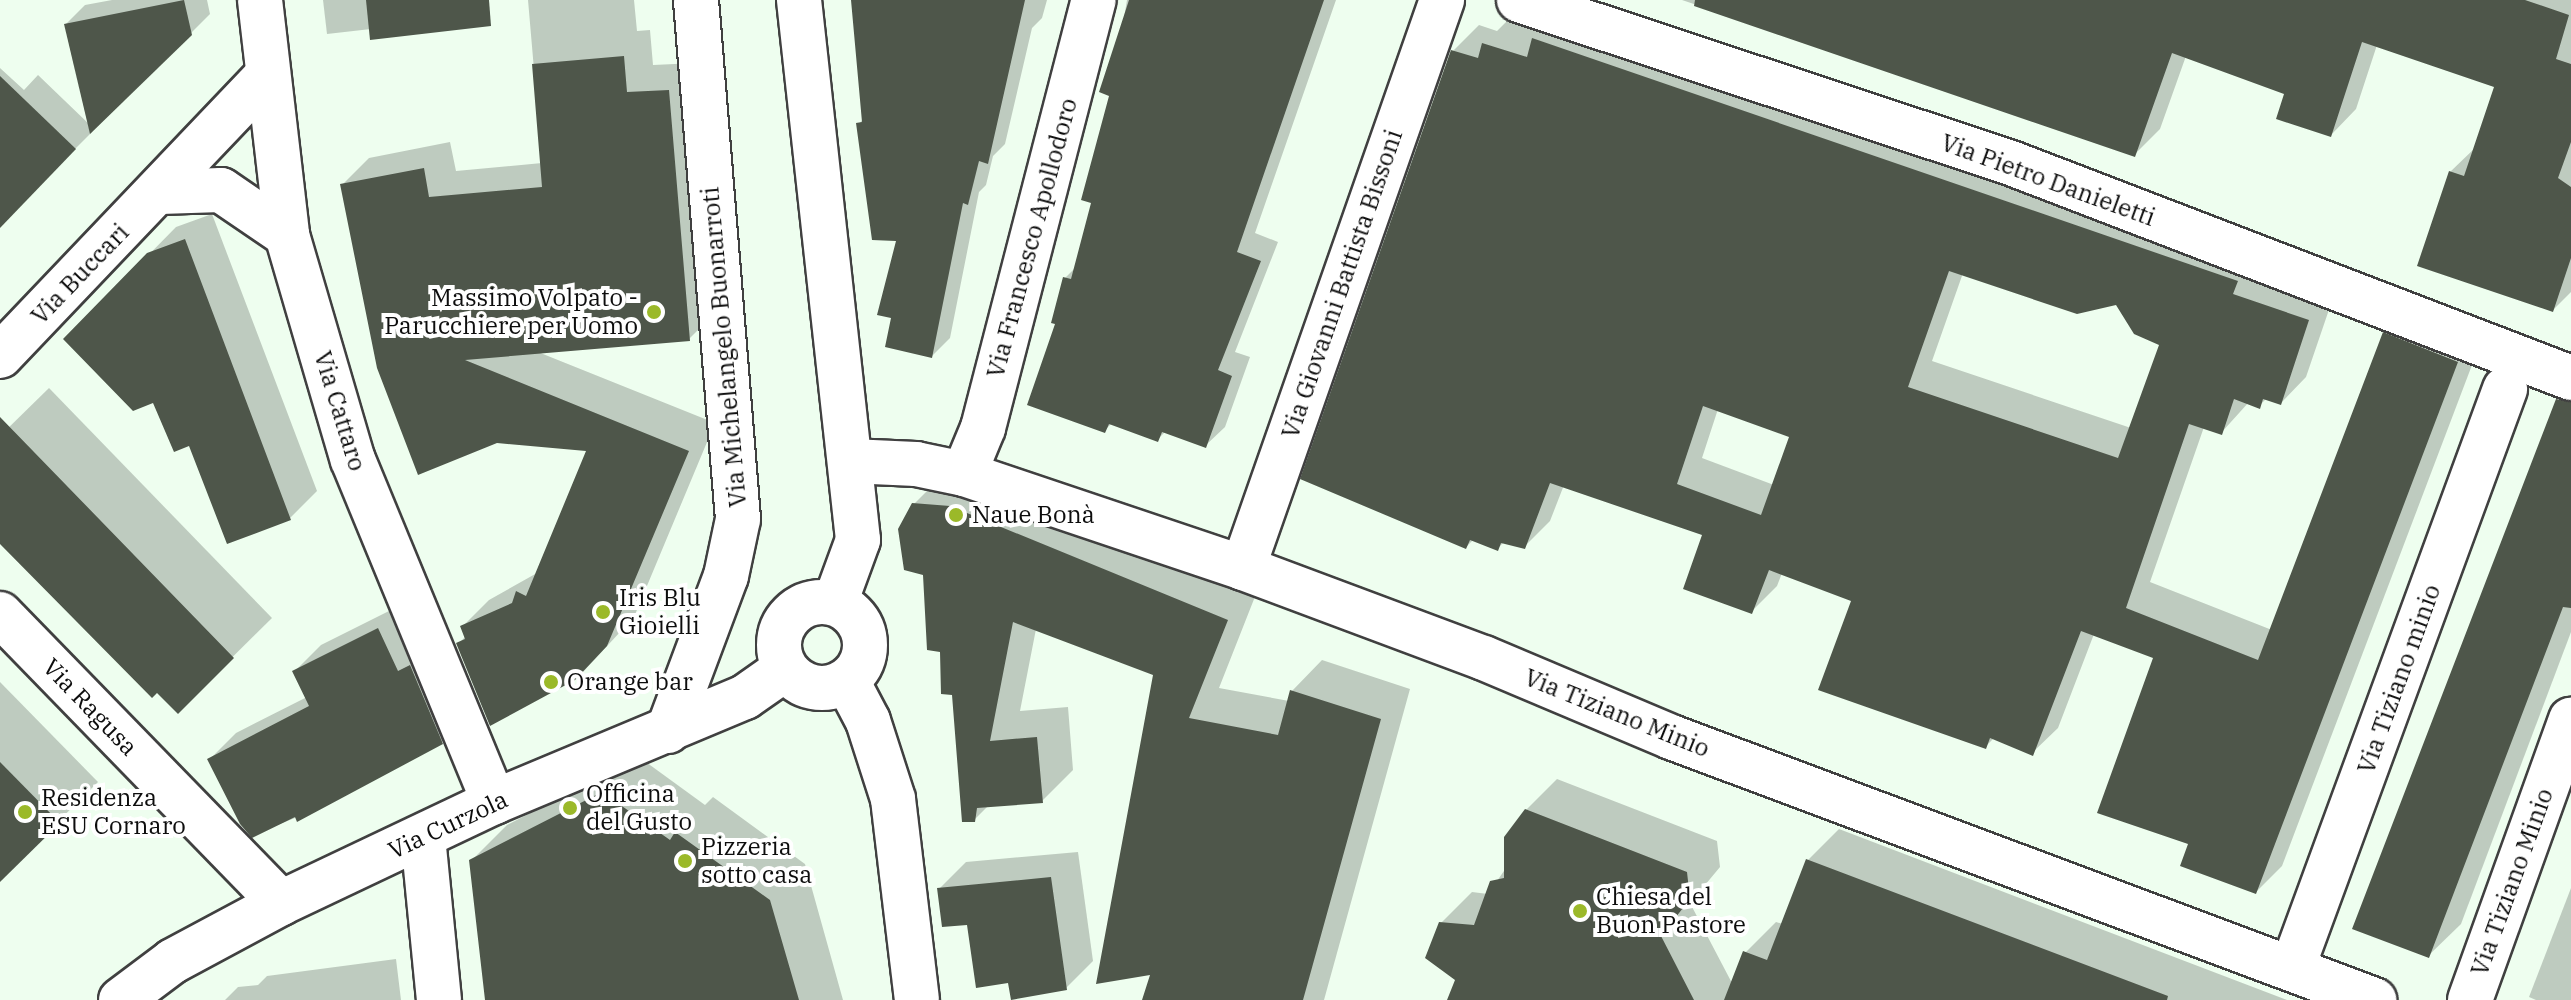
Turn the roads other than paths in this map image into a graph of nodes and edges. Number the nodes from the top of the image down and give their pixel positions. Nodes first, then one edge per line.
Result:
1 (260, 0) edge
2 (696, 0) edge
3 (799, 0) edge
4 (1094, 0) edge
5 (1442, 0) edge
6 (1519, 0) edge
7 (268, 75) junction
8 (160, 192) junction
9 (287, 235) junction
10 (0, 356) edge
11 (2571, 378) edge
12 (2505, 389) dead end
13 (850, 461) junction
14 (964, 474) junction
15 (1243, 568) junction
16 (835, 603) junction
17 (0, 614) edge
18 (785, 669) junction
19 (847, 681) junction
20 (2571, 720) edge
21 (668, 731) junction
22 (494, 802) junction
23 (423, 837) junction
24 (281, 903) junction
25 (2292, 969) junction
26 (121, 1000) edge
27 (439, 1000) edge
28 (917, 1000) edge
29 (2374, 1000) edge
30 (2470, 1000) edge

1 - 7 street, Via Cattaro
2 - 21 street, Via Michelangelo Buonarroti
3 - 13 street
4 - 14 street, Via Francesco Apollodoro
5 - 15 street, Via Giovanni Battista Bissoni
6 - 11 street, Via Pietro Danieletti
7 - 8 street, Via Buccari
7 - 9 street, Via Cattaro
8 - 9 street
8 - 10 street, Via Buccari
9 - 22 street, Via Cattaro
12 - 25 street, Via Tiziano minio
13 - 14 street, Via Tiziano Minio
13 - 16 street
14 - 15 street, Via Tiziano Minio
15 - 25 street, Via Tiziano Minio
16 - 18 street
16 - 19 street
17 - 24 street, Via Ragusa
18 - 19 street
18 - 21 street, Via Curzola
19 - 28 street
20 - 30 street, Via Tiziano Minio
21 - 22 street, Via Curzola
22 - 23 street, Via Curzola
23 - 24 street, Via Curzola
23 - 27 street
24 - 26 street, Via Curzola
25 - 29 street, Via Tiziano Minio

